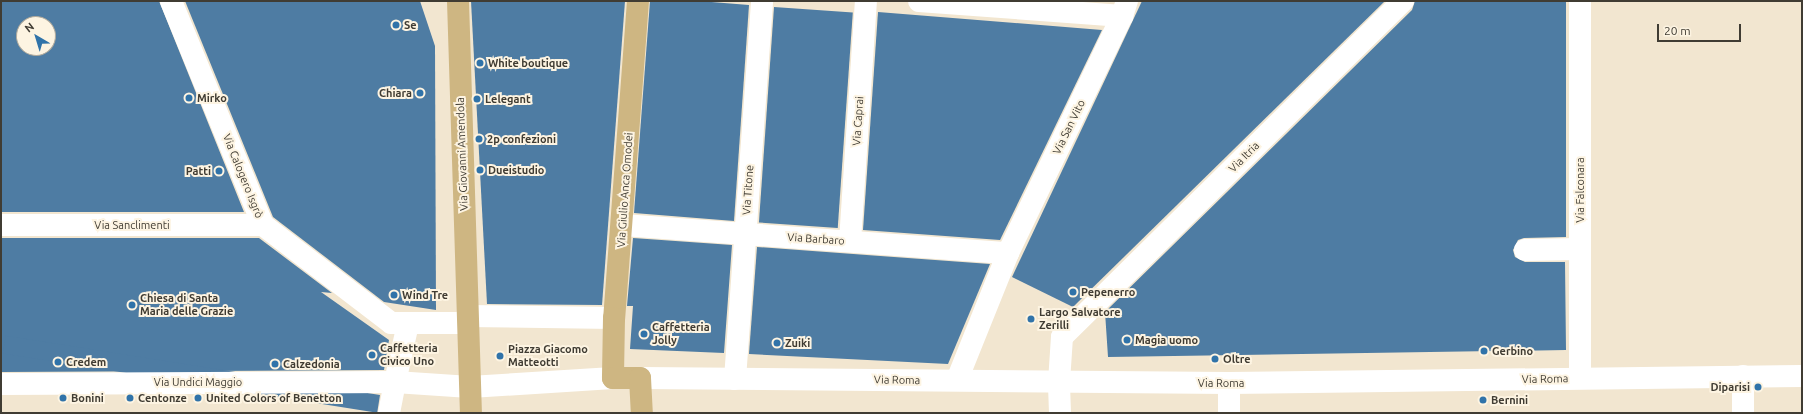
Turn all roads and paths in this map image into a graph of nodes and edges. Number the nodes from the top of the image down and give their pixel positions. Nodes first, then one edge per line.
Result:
1 (171, 1) edge
2 (458, 1) edge
3 (638, 1) edge
4 (762, 1) edge
5 (866, 1) edge
6 (919, 1) edge
7 (1403, 1) edge
8 (1580, 1) edge
9 (1125, 8) edge
10 (263, 224) junction
11 (1, 225) edge
12 (623, 225) junction
13 (745, 233) junction
14 (850, 241) junction
15 (1580, 249) junction
16 (1525, 250) dead end
17 (1008, 253) junction
18 (467, 316) junction
19 (614, 318) junction
20 (399, 323) junction
21 (1743, 376) junction
22 (1802, 376) edge
23 (613, 378) junction
24 (640, 378) junction
25 (1580, 378) junction
26 (735, 379) junction
27 (957, 380) junction
28 (1059, 382) junction
29 (1229, 383) junction
30 (1, 384) edge
31 (470, 387) junction
32 (392, 399) edge
33 (471, 413) edge
34 (642, 413) edge
35 (1060, 413) edge
36 (1229, 413) edge
37 (1743, 413) edge

1 - 10 street, Via Calogero Isgrò
2 - 18 main road, Via Giovanni Amendola
3 - 12 main road, Via Giulio Anca Omodei
4 - 13 street, Via Titone
5 - 14 street, Via Caprai
6 - 9 street
7 - 28 street, Via Itria
8 - 15 street, Via Falconara
9 - 17 street, Via San Vito
10 - 11 street, Via Sanclimenti
10 - 20 street, Via Calogero Isgrò
12 - 13 street, Via Barbaro
12 - 19 main road, Via Giulio Anca Omodei
13 - 14 street, Via Barbaro
13 - 26 street, Via Titone
14 - 17 street, Via Barbaro
15 - 16 street
15 - 25 street, Via Falconara
17 - 27 street, Via San Vito
18 - 19 street
18 - 20 street
18 - 31 main road, Via Giovanni Amendola
19 - 23 main road, Via Giulio Anca Omodei
20 - 32 street
21 - 22 street, Via Roma
21 - 25 street, Via Roma
21 - 37 street
23 - 24 main road
23 - 31 street
24 - 26 street, Via Roma
24 - 34 main road
25 - 29 street, Via Roma
26 - 27 street, Via Roma
27 - 28 street, Via Roma
28 - 29 street, Via Roma
28 - 35 street, Via Itria
29 - 36 street
30 - 32 street, Via Undici Maggio
31 - 32 street, Via Undici Maggio
31 - 33 main road, Via Giovanni Amendola

